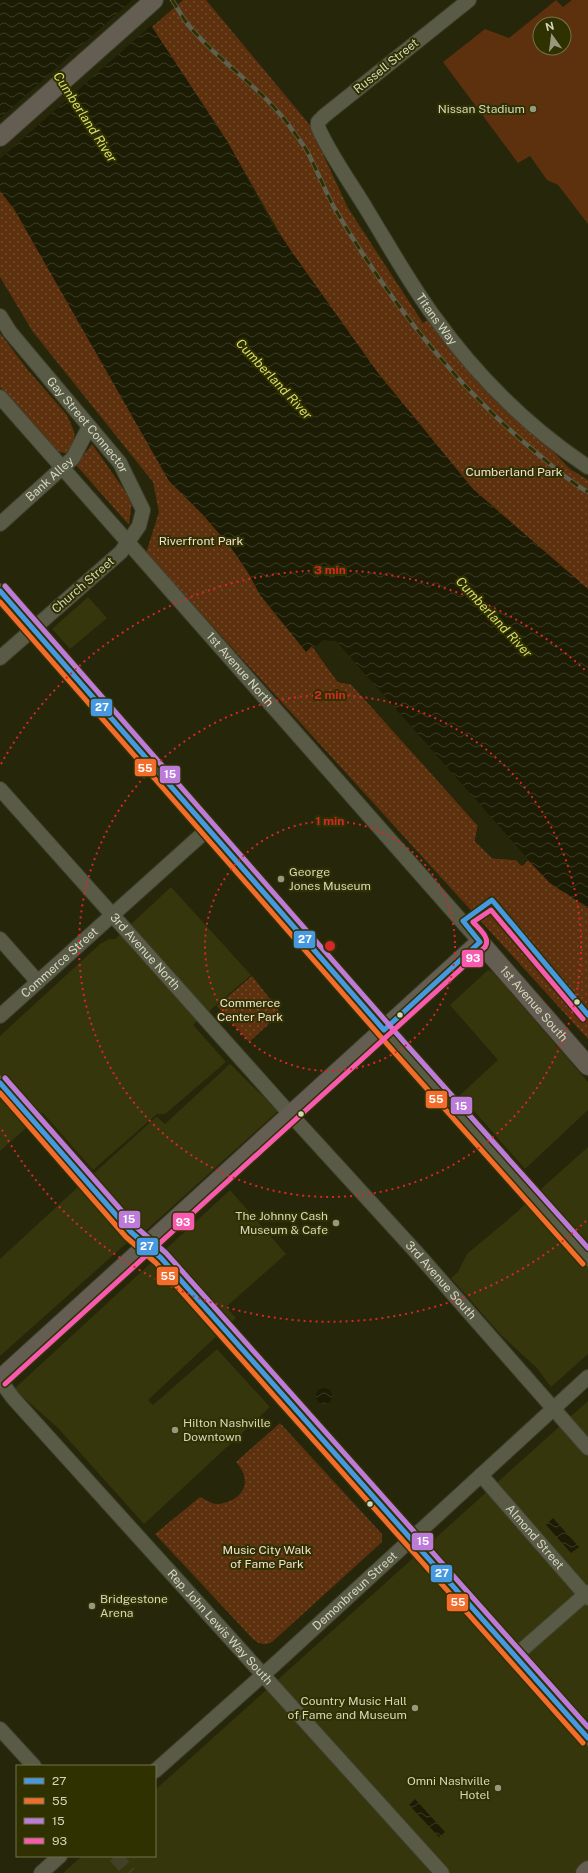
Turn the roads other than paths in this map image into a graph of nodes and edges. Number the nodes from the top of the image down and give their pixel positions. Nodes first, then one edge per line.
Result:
1 (154, 0) edge
2 (469, 0) edge
3 (0, 137) edge
4 (324, 138) joint
5 (0, 316) edge
6 (0, 397) edge
7 (89, 427) junction
8 (588, 467) edge
9 (62, 469) junction
10 (0, 524) edge
11 (128, 543) junction
12 (0, 591) edge
13 (33, 628) junction
14 (0, 658) edge
15 (0, 789) edge
16 (208, 829) junction
17 (113, 914) junction
18 (0, 940) edge
19 (480, 942) junction
20 (38, 982) junction
21 (0, 1016) edge
22 (384, 1030) junction
23 (588, 1066) edge
24 (0, 1083) edge
25 (291, 1115) junction
26 (146, 1245) junction
27 (588, 1259) edge
28 (588, 1377) edge
29 (0, 1379) edge
30 (553, 1409) junction
31 (588, 1448) edge
32 (481, 1475) junction
33 (411, 1540) junction
34 (587, 1595) edge
35 (515, 1656) junction
36 (264, 1674) junction
37 (0, 1729) edge
38 (588, 1738) edge
39 (33, 1765) edge
40 (156, 1770) edge
41 (59, 1857) edge
42 (588, 1870) edge
43 (41, 1873) edge
44 (442, 1873) edge
45 (585, 1873) edge

1 - 3 main road
2 - 4 street, Russell Street
4 - 8 street, Titans Way
5 - 7 street, Gay Street Connector
6 - 9 street, 1st Avenue North
7 - 9 street, Bank Alley
7 - 11 street, Gay Street Connector
9 - 10 street, Bank Alley
9 - 11 street, 1st Avenue North
11 - 13 street, Church Street
11 - 19 street, 1st Avenue North
12 - 13 street
13 - 14 street, Church Street
13 - 16 street
15 - 17 street, 3rd Avenue North
16 - 17 street, Commerce Street
16 - 22 street
17 - 20 street, Commerce Street
17 - 25 street, 3rd Avenue North
18 - 20 street
19 - 22 main road
19 - 23 main road, 1st Avenue South
20 - 21 street, Commerce Street
22 - 25 main road
22 - 27 street
24 - 26 street
25 - 26 main road
25 - 30 street, 3rd Avenue South
26 - 29 main road
26 - 33 street
28 - 30 street, Demonbreun Street
29 - 36 street, Rep. John Lewis Way South
30 - 31 street, 3rd Avenue South
30 - 32 street, Demonbreun Street
32 - 33 street, Demonbreun Street
32 - 34 street, Almond Street
33 - 35 street
33 - 36 street, Demonbreun Street
34 - 35 street
35 - 38 street
36 - 40 street, Demonbreun Street
36 - 44 street, Rep. John Lewis Way South
37 - 39 street
41 - 43 street
42 - 45 main road

